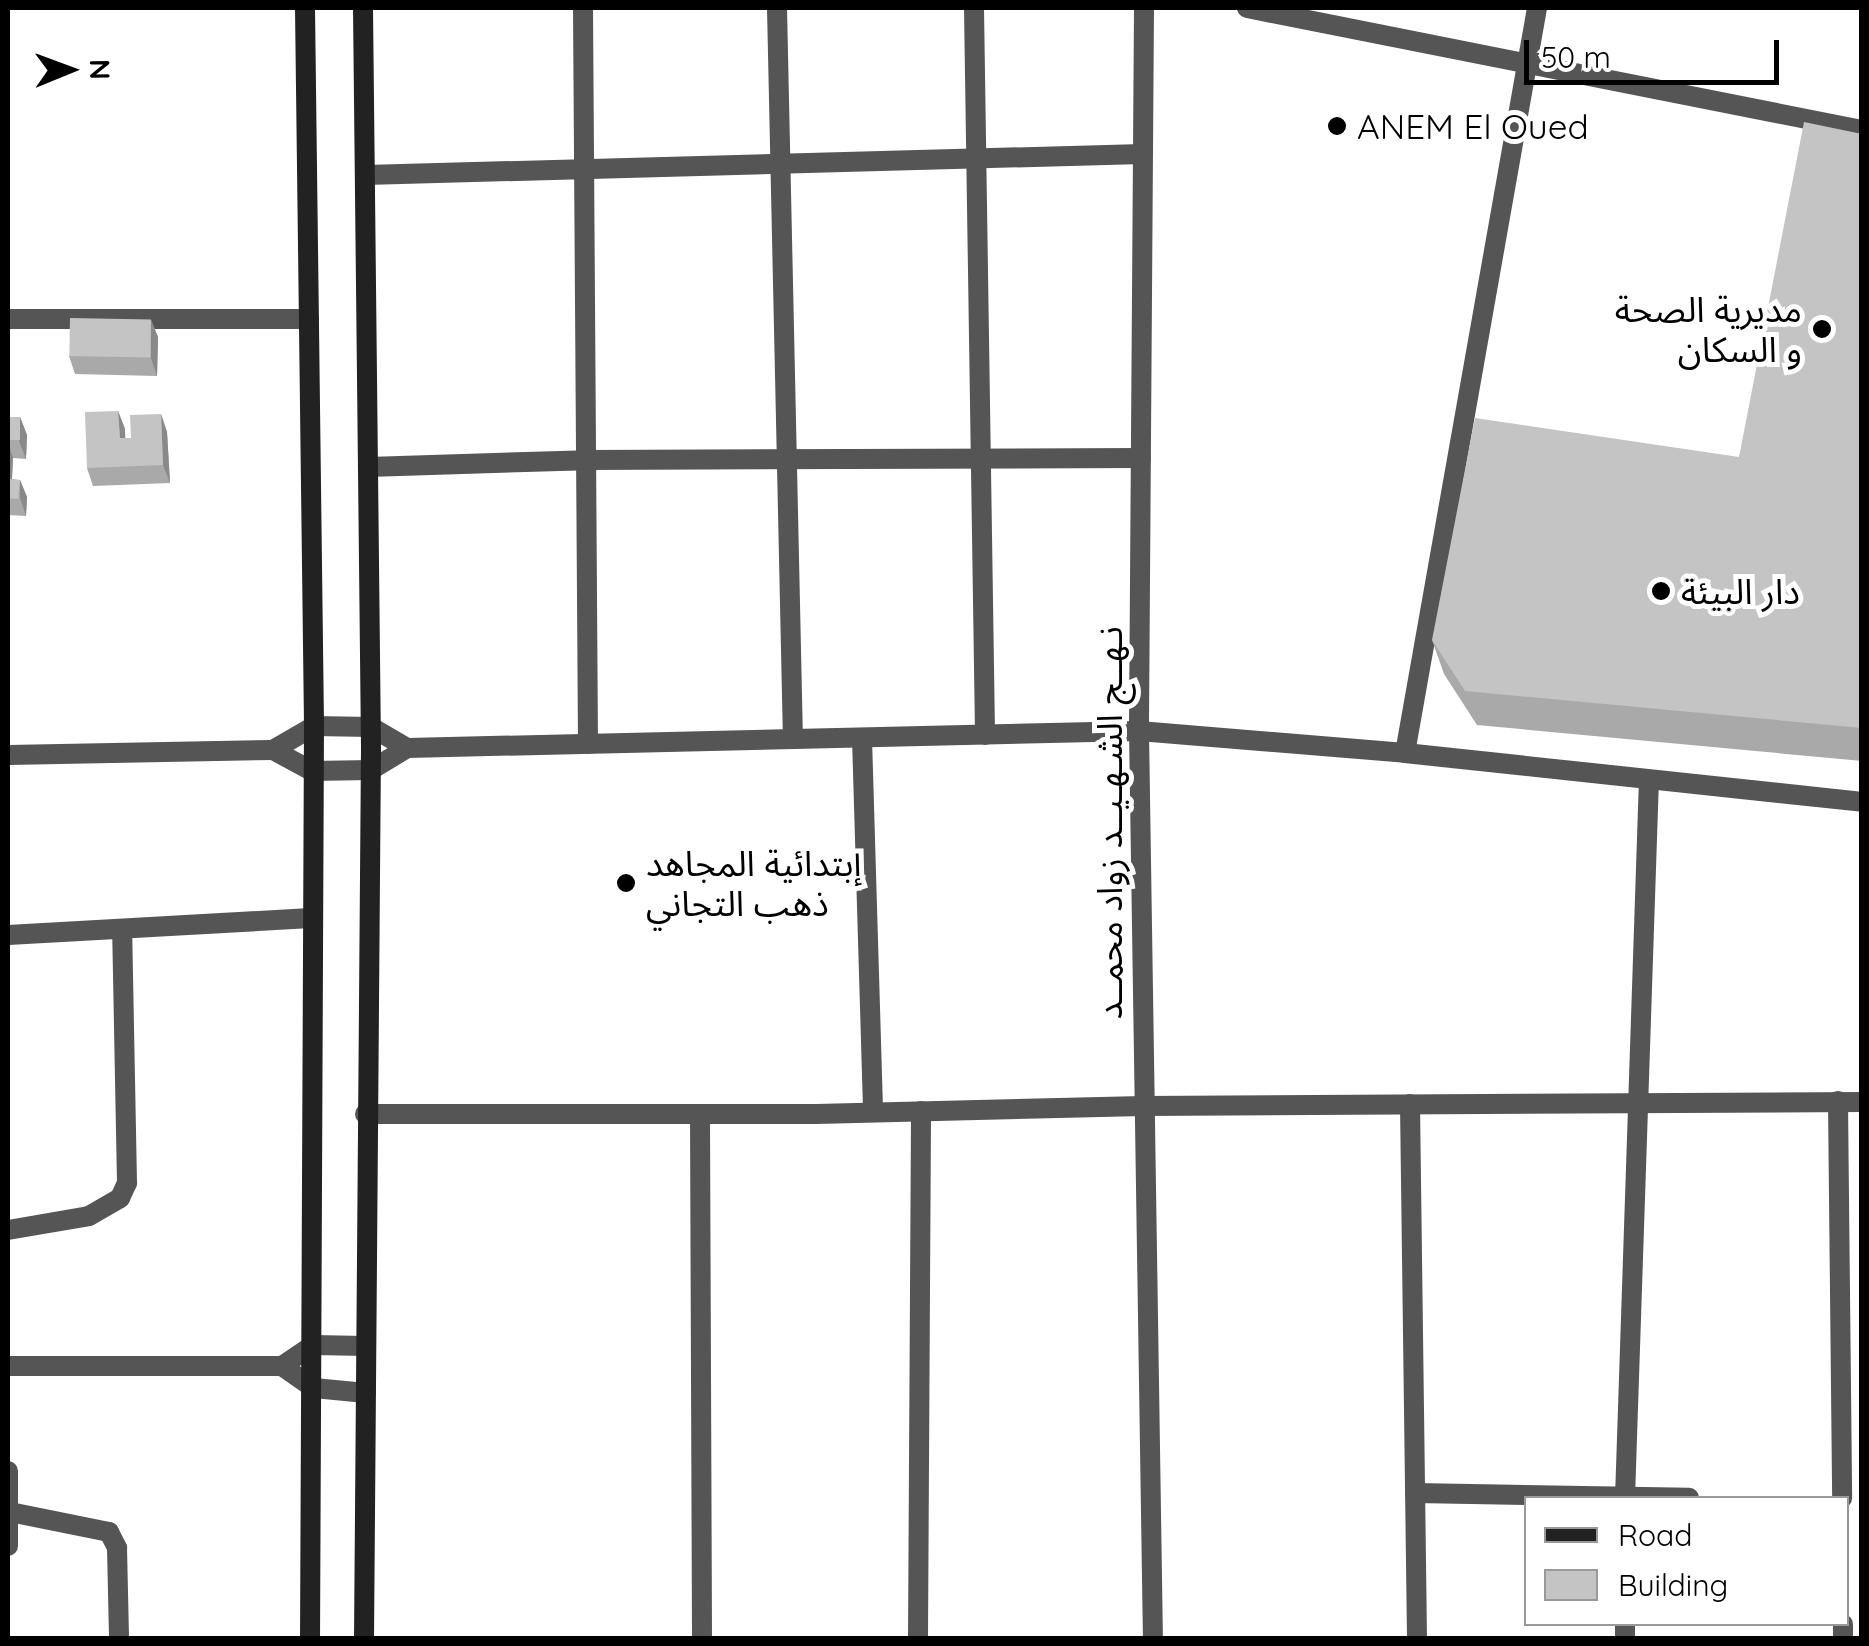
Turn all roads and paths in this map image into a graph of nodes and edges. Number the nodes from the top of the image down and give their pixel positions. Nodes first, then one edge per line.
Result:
1 (305, 8) edge
2 (363, 8) edge
3 (582, 8) edge
4 (776, 8) edge
5 (974, 8) edge
6 (1144, 8) edge
7 (1247, 8) edge
8 (1537, 8) edge
9 (1527, 63) junction
10 (1862, 130) edge
11 (1144, 154) junction
12 (976, 158) junction
13 (780, 165) junction
14 (584, 170) junction
15 (365, 175) junction
16 (8, 319) edge
17 (309, 319) junction
18 (1142, 458) junction
19 (586, 460) junction
20 (787, 460) junction
21 (981, 461) junction
22 (368, 467) junction
23 (314, 726) junction
24 (371, 726) junction
25 (1140, 731) junction
26 (985, 735) junction
27 (862, 738) junction
28 (793, 739) junction
29 (588, 744) junction
30 (407, 748) junction
31 (273, 750) junction
32 (8, 754) edge
33 (1405, 754) junction
34 (312, 770) junction
35 (371, 770) junction
36 (1650, 780) junction
37 (1862, 802) edge
38 (311, 918) junction
39 (122, 929) junction
40 (8, 935) edge
41 (1638, 1102) junction
42 (1838, 1102) junction
43 (1862, 1102) edge
44 (1410, 1104) junction
45 (1142, 1106) junction
46 (920, 1111) junction
47 (872, 1112) junction
48 (365, 1114) junction
49 (700, 1115) junction
50 (8, 1230) edge
51 (314, 1345) junction
52 (366, 1346) junction
53 (8, 1366) edge
54 (282, 1366) junction
55 (314, 1388) junction
56 (366, 1394) junction
57 (8, 1471) edge
58 (1416, 1493) junction
59 (1541, 1496) edge
60 (1625, 1496) edge
61 (1842, 1496) edge
62 (10, 1512) edge
63 (8, 1546) edge
64 (120, 1638) edge
65 (310, 1638) edge
66 (364, 1638) edge
67 (702, 1638) edge
68 (918, 1638) edge
69 (1153, 1638) edge
70 (1418, 1638) edge

1 - 17 main road
2 - 15 main road
3 - 14 street
4 - 13 street
5 - 12 street
6 - 11 street, نـهــج الشـهـيــد زواد محمــد
7 - 9 street
8 - 9 street
9 - 10 street
9 - 33 street
11 - 12 street
11 - 18 street, نـهــج الشـهـيــد زواد محمــد
12 - 13 street
12 - 21 street
13 - 14 street
13 - 20 street
14 - 15 street
14 - 19 street
15 - 22 main road
16 - 17 street
17 - 23 main road
18 - 21 street
18 - 25 street, نـهــج الشـهـيــد زواد محمــد
19 - 20 street
19 - 22 street
19 - 29 street
20 - 21 street
20 - 28 street
21 - 26 street
22 - 24 main road
23 - 24 street
23 - 31 street
23 - 34 main road
24 - 30 street
24 - 35 main road
25 - 26 street
25 - 33 street
25 - 45 street, نـهــج الشـهـيــد زواد محمــد
26 - 27 street
27 - 28 street
27 - 47 street
28 - 29 street
29 - 30 street
30 - 35 street
31 - 32 street
31 - 34 street
33 - 36 street
34 - 35 street
34 - 38 main road
35 - 48 main road
36 - 37 street
36 - 41 street
38 - 39 street
38 - 51 main road
39 - 40 street
39 - 50 street
41 - 42 street
41 - 44 street
41 - 60 street
42 - 43 street
42 - 61 street
44 - 45 street
44 - 58 street
45 - 46 street
45 - 69 street, نـهــج الشـهـيــد زواد محمــد
46 - 47 street
46 - 68 street
47 - 49 street
48 - 49 street
48 - 52 main road
49 - 67 street
51 - 52 street
51 - 54 street
51 - 55 main road
52 - 56 main road
53 - 54 street
54 - 55 street
55 - 56 street
55 - 65 main road
56 - 66 main road
57 - 62 street
58 - 59 street
58 - 70 street
62 - 63 street
62 - 64 street

